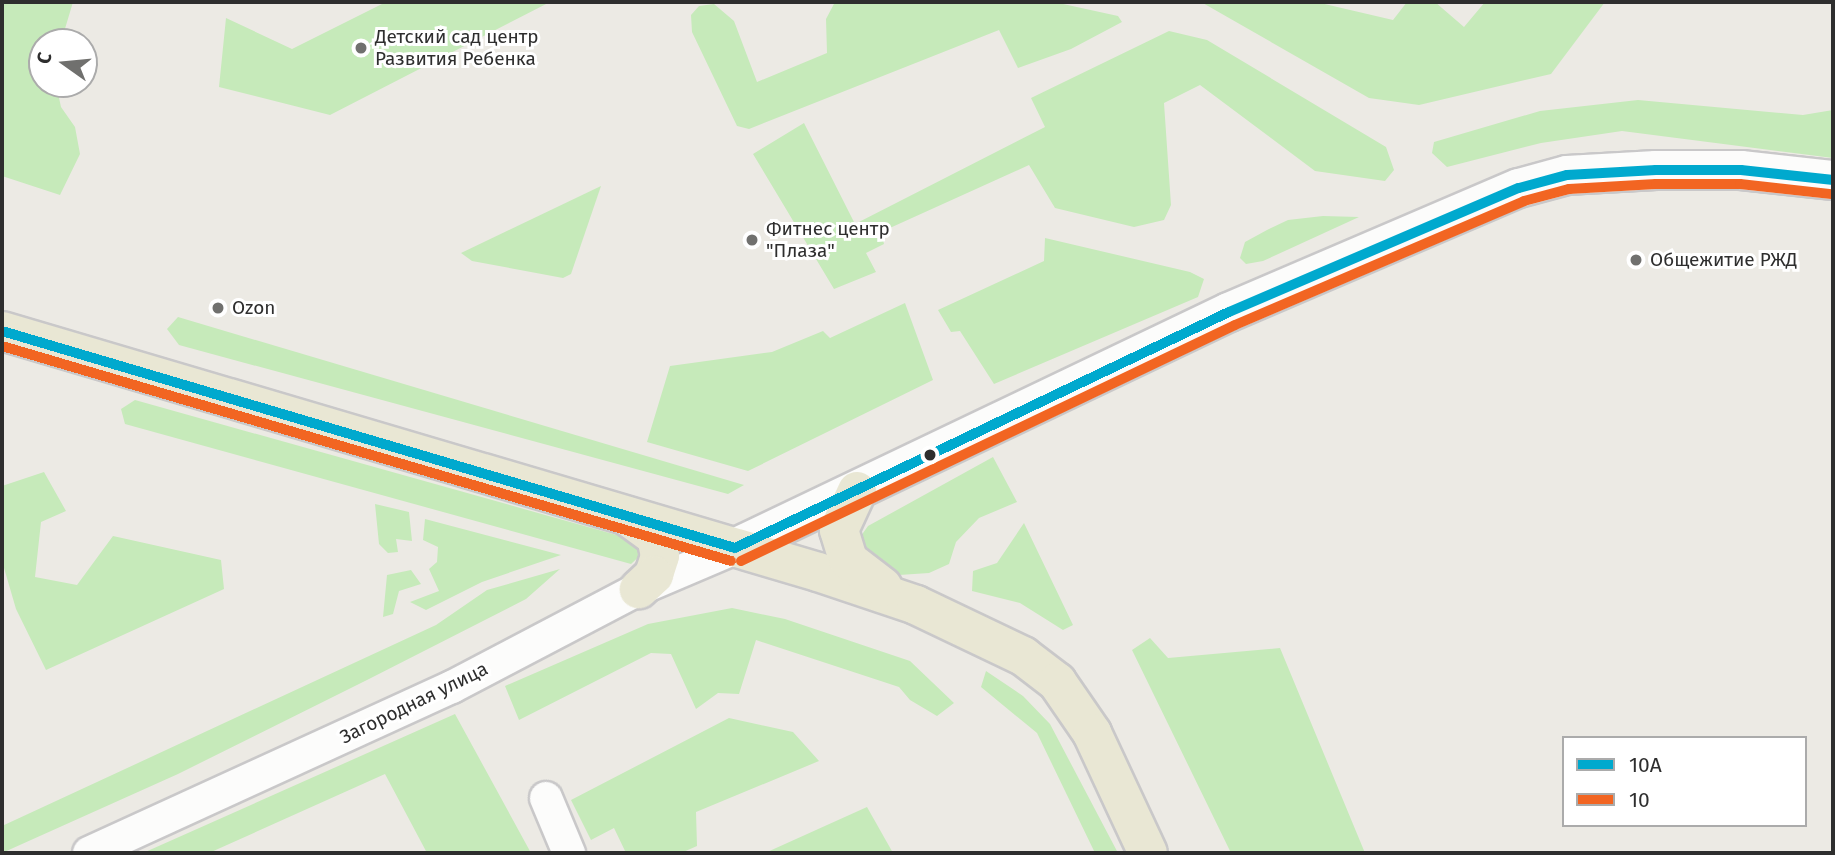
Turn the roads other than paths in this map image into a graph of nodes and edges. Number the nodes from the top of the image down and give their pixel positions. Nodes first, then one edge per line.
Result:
1 (1833, 180) edge
2 (2, 331) edge
3 (857, 491) junction
4 (622, 514) junction
5 (735, 548) junction
6 (639, 589) junction
7 (916, 605) junction
8 (547, 798) dead end
9 (89, 853) edge
10 (569, 853) edge
11 (1148, 853) edge

1 - 3 main road
2 - 4 main road
3 - 5 main road
3 - 7 main road
4 - 5 main road
4 - 6 main road
5 - 6 street, Загородная улица
5 - 7 main road
6 - 9 street, Загородная улица
7 - 11 main road
8 - 10 street

